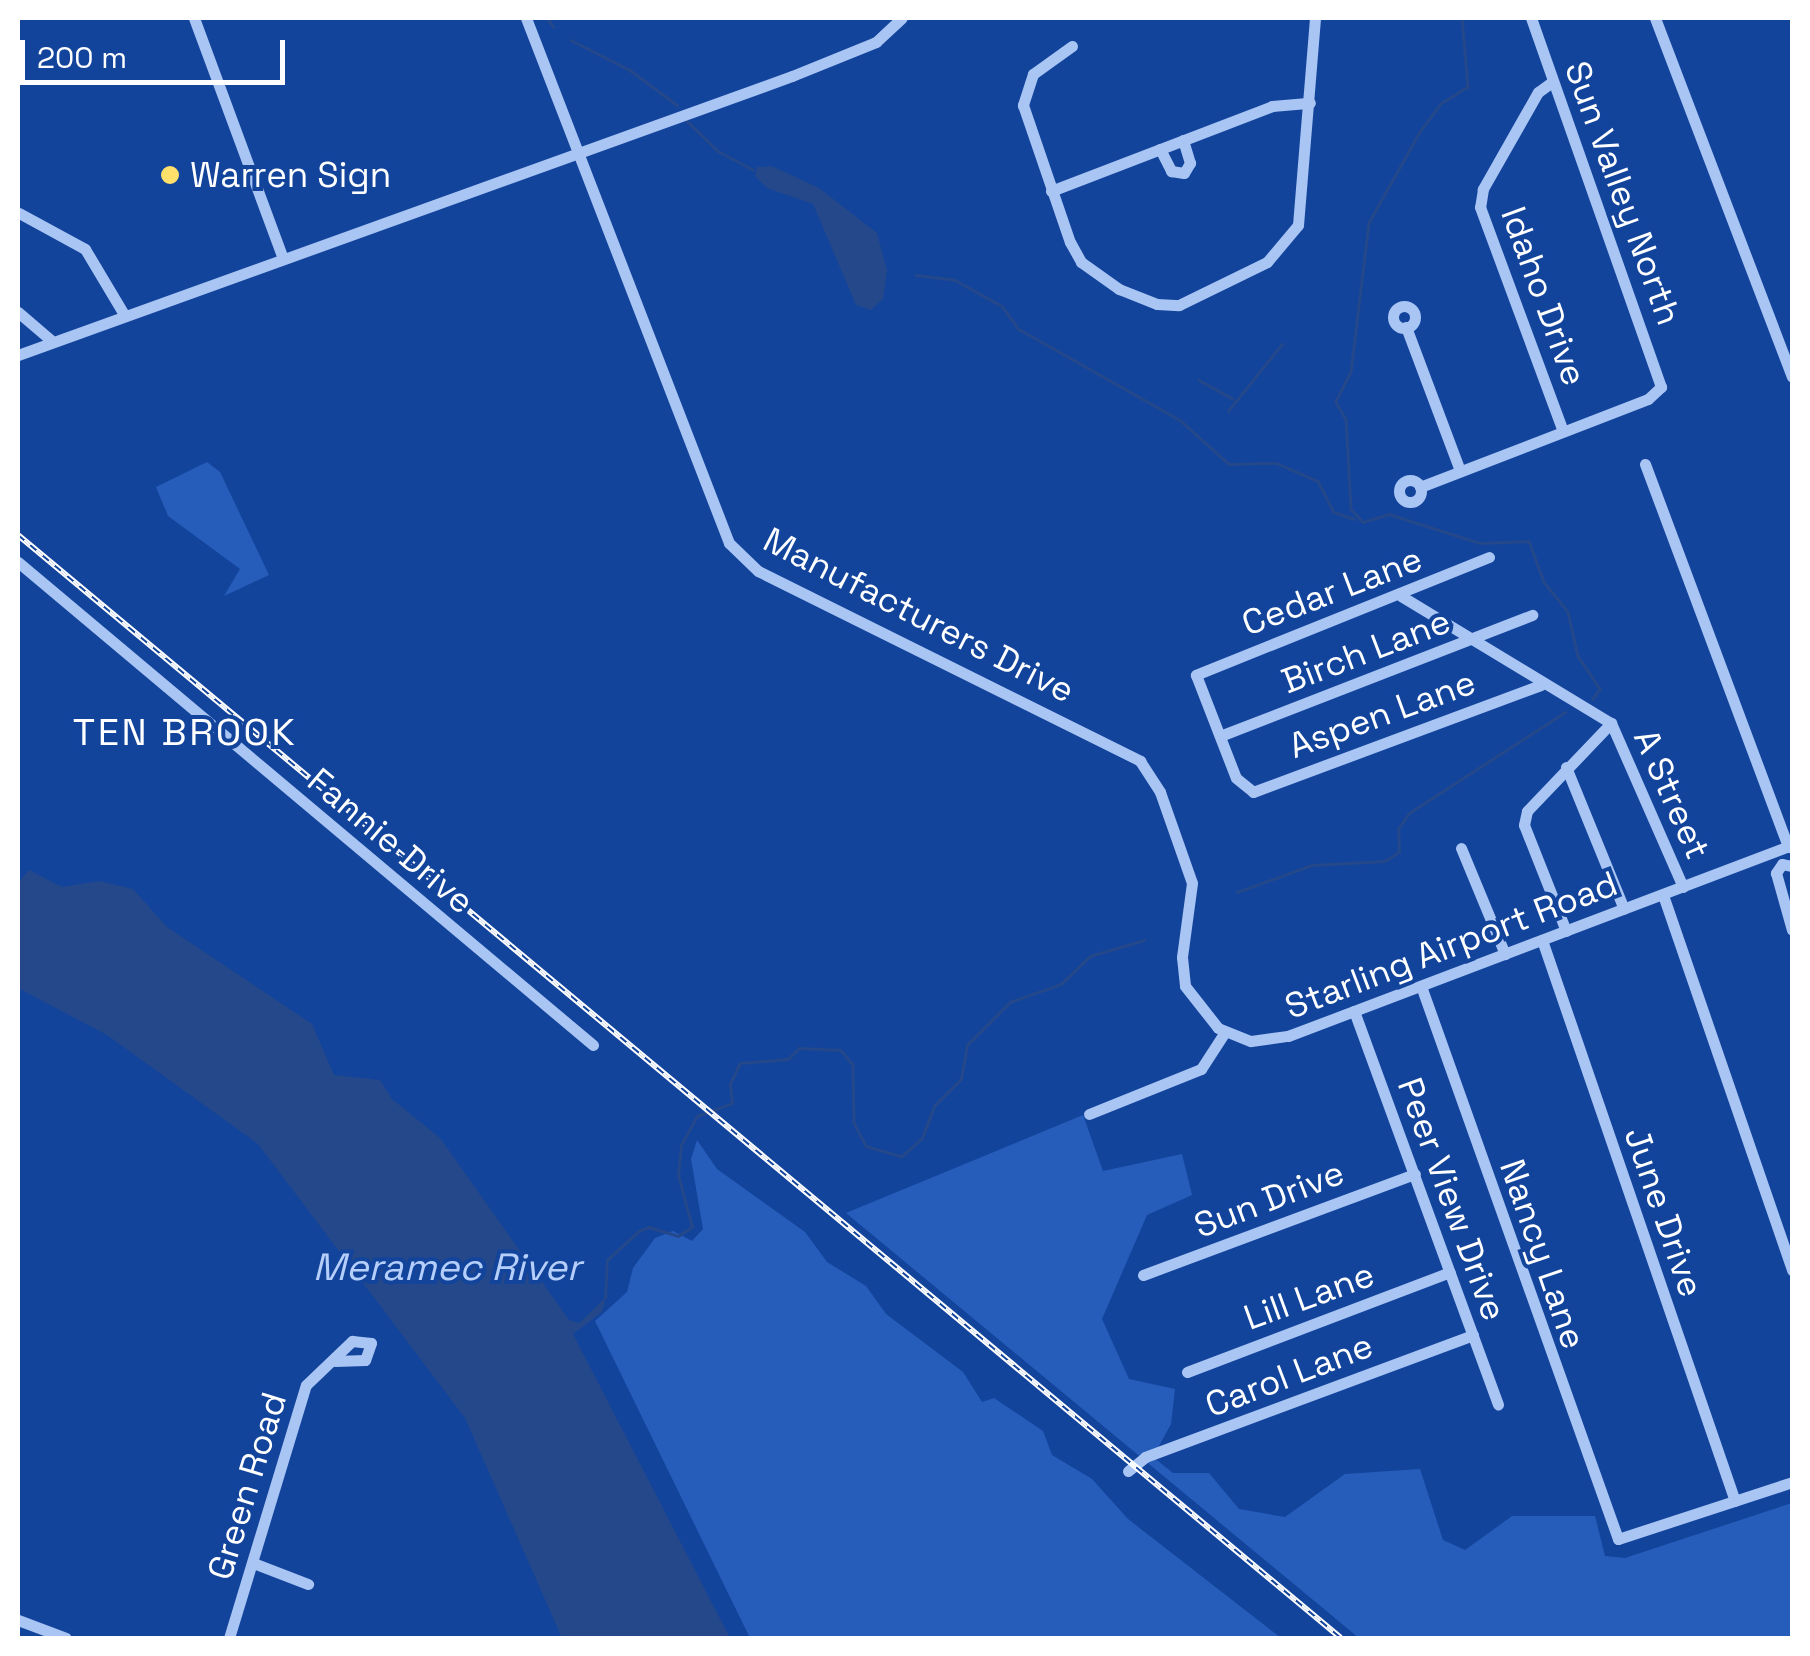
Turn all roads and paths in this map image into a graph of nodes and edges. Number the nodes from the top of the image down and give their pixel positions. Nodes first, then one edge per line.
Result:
1 (194, 18) edge
2 (526, 18) edge
3 (902, 18) edge
4 (1315, 18) edge
5 (1531, 18) edge
6 (1655, 18) edge
7 (1072, 46) dead end
8 (1552, 82) junction
9 (1310, 102) junction
10 (1183, 140) junction
11 (1160, 148) junction
12 (576, 152) junction
13 (1051, 191) junction
14 (19, 213) edge
15 (283, 258) junction
16 (18, 312) edge
17 (125, 316) junction
18 (1406, 328) dead end
19 (53, 342) junction
20 (18, 355) edge
21 (1792, 377) edge
22 (1562, 428) junction
23 (1645, 464) dead end
24 (1460, 471) junction
25 (1420, 487) dead end
26 (1489, 558) dead end
27 (18, 562) edge
28 (1401, 596) junction
29 (1532, 615) dead end
30 (1471, 640) junction
31 (1541, 685) junction
32 (1611, 723) junction
33 (1220, 736) junction
34 (1566, 768) junction
35 (1461, 848) dead end
36 (1788, 859) edge
37 (1683, 887) junction
38 (1663, 895) junction
39 (1624, 909) junction
40 (1792, 930) edge
41 (1566, 931) junction
42 (1542, 940) junction
43 (1505, 954) junction
44 (1421, 986) junction
45 (1354, 1012) junction
46 (1224, 1032) junction
47 (593, 1045) dead end
48 (1088, 1114) dead end
49 (1415, 1174) junction
50 (1792, 1270) edge
51 (1450, 1272) junction
52 (1143, 1275) dead end
53 (1473, 1335) junction
54 (335, 1362) dead end
55 (1187, 1372) dead end
56 (1498, 1405) dead end
57 (1128, 1471) dead end
58 (1792, 1482) edge
59 (1735, 1501) junction
60 (253, 1563) junction
61 (308, 1584) dead end
62 (18, 1620) edge
63 (66, 1638) edge
64 (230, 1638) edge

1 - 15 street
2 - 12 street, Manufacturers Drive
3 - 12 street
4 - 9 street
5 - 8 street, Sun Valley North
6 - 21 street
7 - 13 street
8 - 22 street, Idaho Drive
8 - 22 street, Sun Valley North
9 - 10 street
9 - 13 street
10 - 11 street
10 - 11 street
11 - 13 street
12 - 15 street
12 - 46 street, Manufacturers Drive
14 - 17 street
15 - 17 street
16 - 19 street
17 - 19 street
18 - 24 street
19 - 20 street
22 - 24 street
23 - 36 street
24 - 25 street
26 - 28 street, Cedar Lane
27 - 47 street, Fannie Drive
28 - 30 street
28 - 33 street, Cedar Lane
29 - 30 street, Birch Lane
30 - 31 street
30 - 33 street, Birch Lane
31 - 32 street
31 - 33 street, Aspen Lane
32 - 34 street
32 - 37 street, A Street
34 - 39 street
34 - 41 street
35 - 43 street
36 - 37 street, Starling Airport Road
36 - 40 street
37 - 38 street, Starling Airport Road
38 - 39 street, Starling Airport Road
38 - 50 street
39 - 41 street, Starling Airport Road
41 - 42 street, Starling Airport Road
42 - 43 street, Starling Airport Road
42 - 59 street, June Drive
43 - 44 street, Starling Airport Road
44 - 45 street, Starling Airport Road
44 - 59 street, Nancy Lane
45 - 46 street, Starling Airport Road
45 - 49 street, Peer View Drive
46 - 48 street
49 - 51 street, Peer View Drive
49 - 52 street, Sun Drive
51 - 53 street, Peer View Drive
51 - 55 street, Lill Lane
53 - 56 street, Peer View Drive
53 - 57 street, Carol Lane
54 - 60 street, Green Road
58 - 59 street
60 - 61 street
60 - 64 street, Green Road
62 - 63 street

